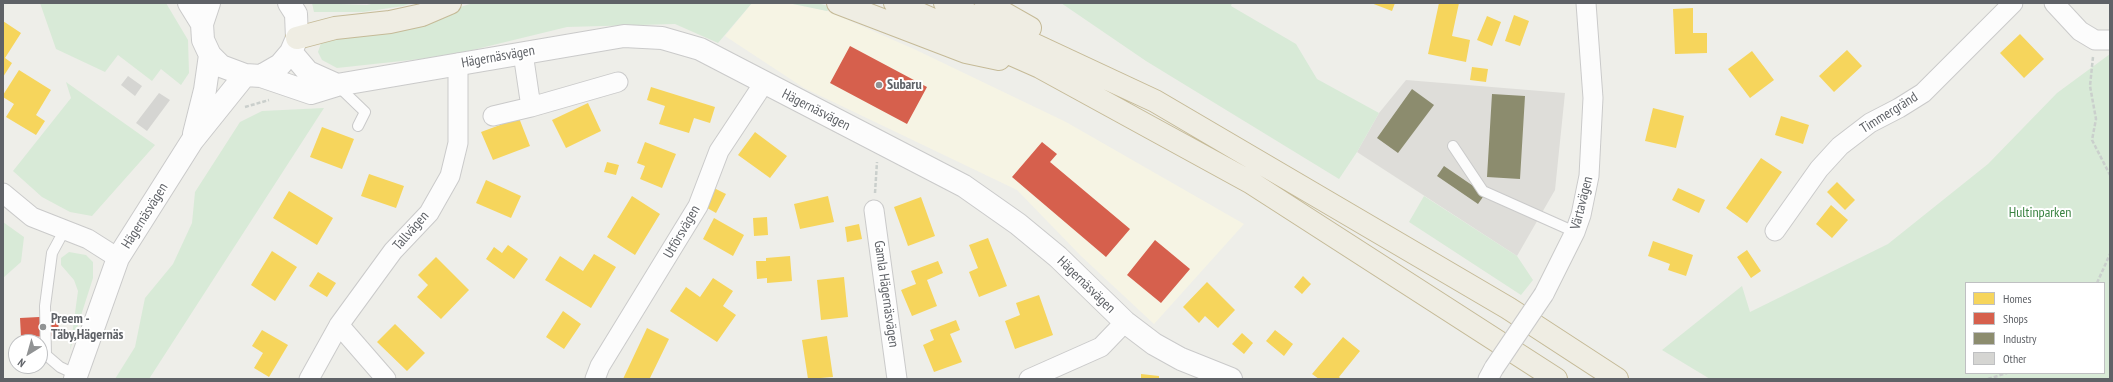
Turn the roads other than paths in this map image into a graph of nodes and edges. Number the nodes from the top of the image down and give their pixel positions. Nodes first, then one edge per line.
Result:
1 (189, 3) edge
2 (209, 3) edge
3 (289, 3) edge
4 (450, 3) edge
5 (838, 3) edge
6 (895, 3) edge
7 (946, 3) edge
8 (986, 3) edge
9 (1586, 3) edge
10 (2013, 3) edge
11 (2054, 3) edge
12 (202, 24) junction
13 (2102, 40) edge
14 (294, 45) junction
15 (523, 53) junction
16 (210, 55) junction
17 (458, 63) junction
18 (1040, 67) junction
19 (253, 76) junction
20 (618, 82) dead end
21 (764, 83) junction
22 (338, 85) junction
23 (1155, 101) junction
24 (531, 107) junction
25 (493, 116) dead end
26 (358, 126) dead end
27 (192, 141) junction
28 (1452, 146) dead end
29 (3, 193) edge
30 (874, 210) road end
31 (65, 230) junction
32 (1775, 231) dead end
33 (1575, 232) junction
34 (118, 258) junction
35 (1125, 322) junction
36 (339, 325) junction
37 (1491, 374) edge
38 (76, 377) edge
39 (309, 379) edge
40 (386, 379) edge
41 (595, 379) edge
42 (897, 379) edge
43 (1029, 379) edge
44 (1231, 379) edge
45 (1556, 379) edge
46 (1617, 379) edge

1 - 12 street
2 - 12 street
3 - 14 street
4 - 14 highway
5 - 18 highway
6 - 18 highway
7 - 23 highway
8 - 23 highway
9 - 33 street, Värtavägen
10 - 32 street, Timmergränd
11 - 13 street
12 - 16 street
14 - 19 street
14 - 22 street
15 - 17 street, Hägernäsvägen
15 - 21 street, Hägernäsvägen
15 - 24 street
16 - 19 street
16 - 27 street, Hägernäsvägen
17 - 22 street, Hägernäsvägen
17 - 36 street, Tallvägen
18 - 45 highway
19 - 22 street, Hägernäsvägen
19 - 27 street, Hägernäsvägen
20 - 24 street
21 - 35 street, Hägernäsvägen
21 - 41 street, Utförsvägen
22 - 26 lane
23 - 46 highway
24 - 25 street
27 - 34 street, Hägernäsvägen
28 - 33 lane
29 - 31 street, Hägernäsvägen
30 - 42 street, Gamla Hägernäsvägen
31 - 34 street, Hägernäsvägen
31 - 38 lane
33 - 37 street, Värtavägen, bridge
34 - 38 street
35 - 43 street
35 - 44 street, Hägernäsvägen
36 - 39 street, Tallvägen
36 - 40 street

